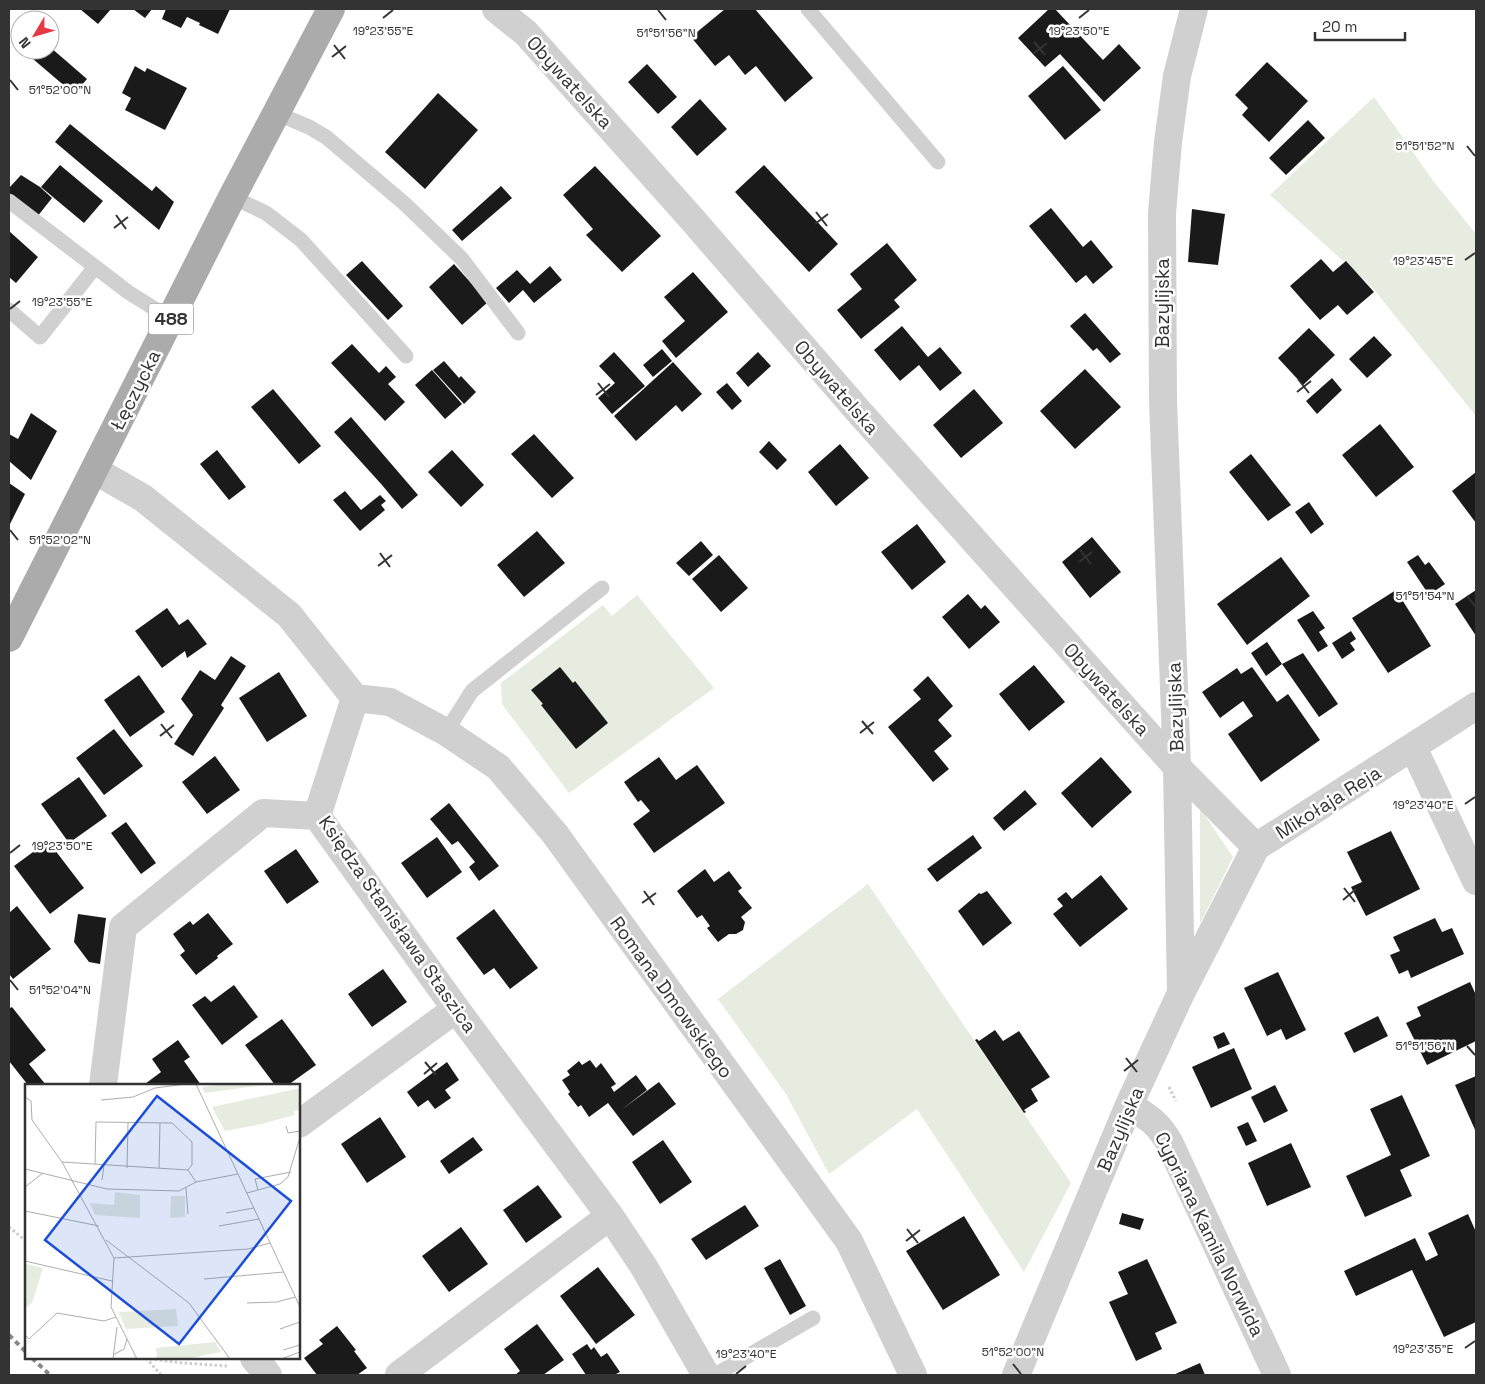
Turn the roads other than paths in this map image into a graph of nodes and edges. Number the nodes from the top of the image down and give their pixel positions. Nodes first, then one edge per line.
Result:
1 (331, 9) edge
2 (496, 9) edge
3 (808, 9) edge
4 (1194, 9) edge
5 (276, 113) junction
6 (938, 162) dead end
7 (232, 197) junction
8 (9, 201) edge
9 (95, 267) junction
10 (9, 310) edge
11 (171, 320) junction
12 (518, 333) dead end
13 (406, 356) dead end
14 (94, 470) junction
15 (602, 588) dead end
16 (9, 638) edge
17 (355, 698) junction
18 (1476, 706) edge
19 (446, 732) junction
20 (1413, 747) junction
21 (1177, 767) junction
22 (317, 816) junction
23 (1256, 847) junction
24 (1476, 881) edge
25 (1181, 993) junction
26 (456, 1008) junction
27 (103, 1084) edge
28 (1129, 1105) junction
29 (300, 1123) edge
30 (610, 1216) junction
31 (813, 1318) dead end
32 (243, 1362) edge
33 (268, 1375) edge
34 (399, 1375) edge
35 (706, 1375) edge
36 (715, 1375) edge
37 (913, 1375) edge
38 (1016, 1375) edge
39 (1277, 1375) edge

1 - 5 main road, Łęczycka / 488
2 - 21 street, Obywatelska
3 - 6 lane
4 - 21 street, Bazylijska
5 - 7 main road, Łęczycka / 488
5 - 12 lane
7 - 11 main road, Łęczycka / 488
7 - 13 lane
8 - 9 lane
9 - 10 lane
9 - 11 lane
11 - 14 main road, Łęczycka / 488
14 - 16 main road, Łęczycka / 488
14 - 17 street
15 - 19 lane
17 - 19 street, Romana Dmowskiego
17 - 22 street, Księdza Stanisława Staszica
18 - 20 street, Mikołaja Reja
19 - 37 street, Romana Dmowskiego
20 - 23 street, Mikołaja Reja
20 - 24 street
21 - 23 street, Obywatelska
21 - 25 street, Bazylijska
22 - 26 street, Księdza Stanisława Staszica
22 - 27 street
23 - 25 street, Mikołaja Reja
25 - 28 street, Bazylijska
26 - 29 street
26 - 30 street, Księdza Stanisława Staszica
28 - 38 street, Bazylijska
28 - 39 street, Cypriana Kamila Norwida
30 - 34 street
30 - 35 street, Księdza Stanisława Staszica
31 - 36 lane
32 - 33 street

